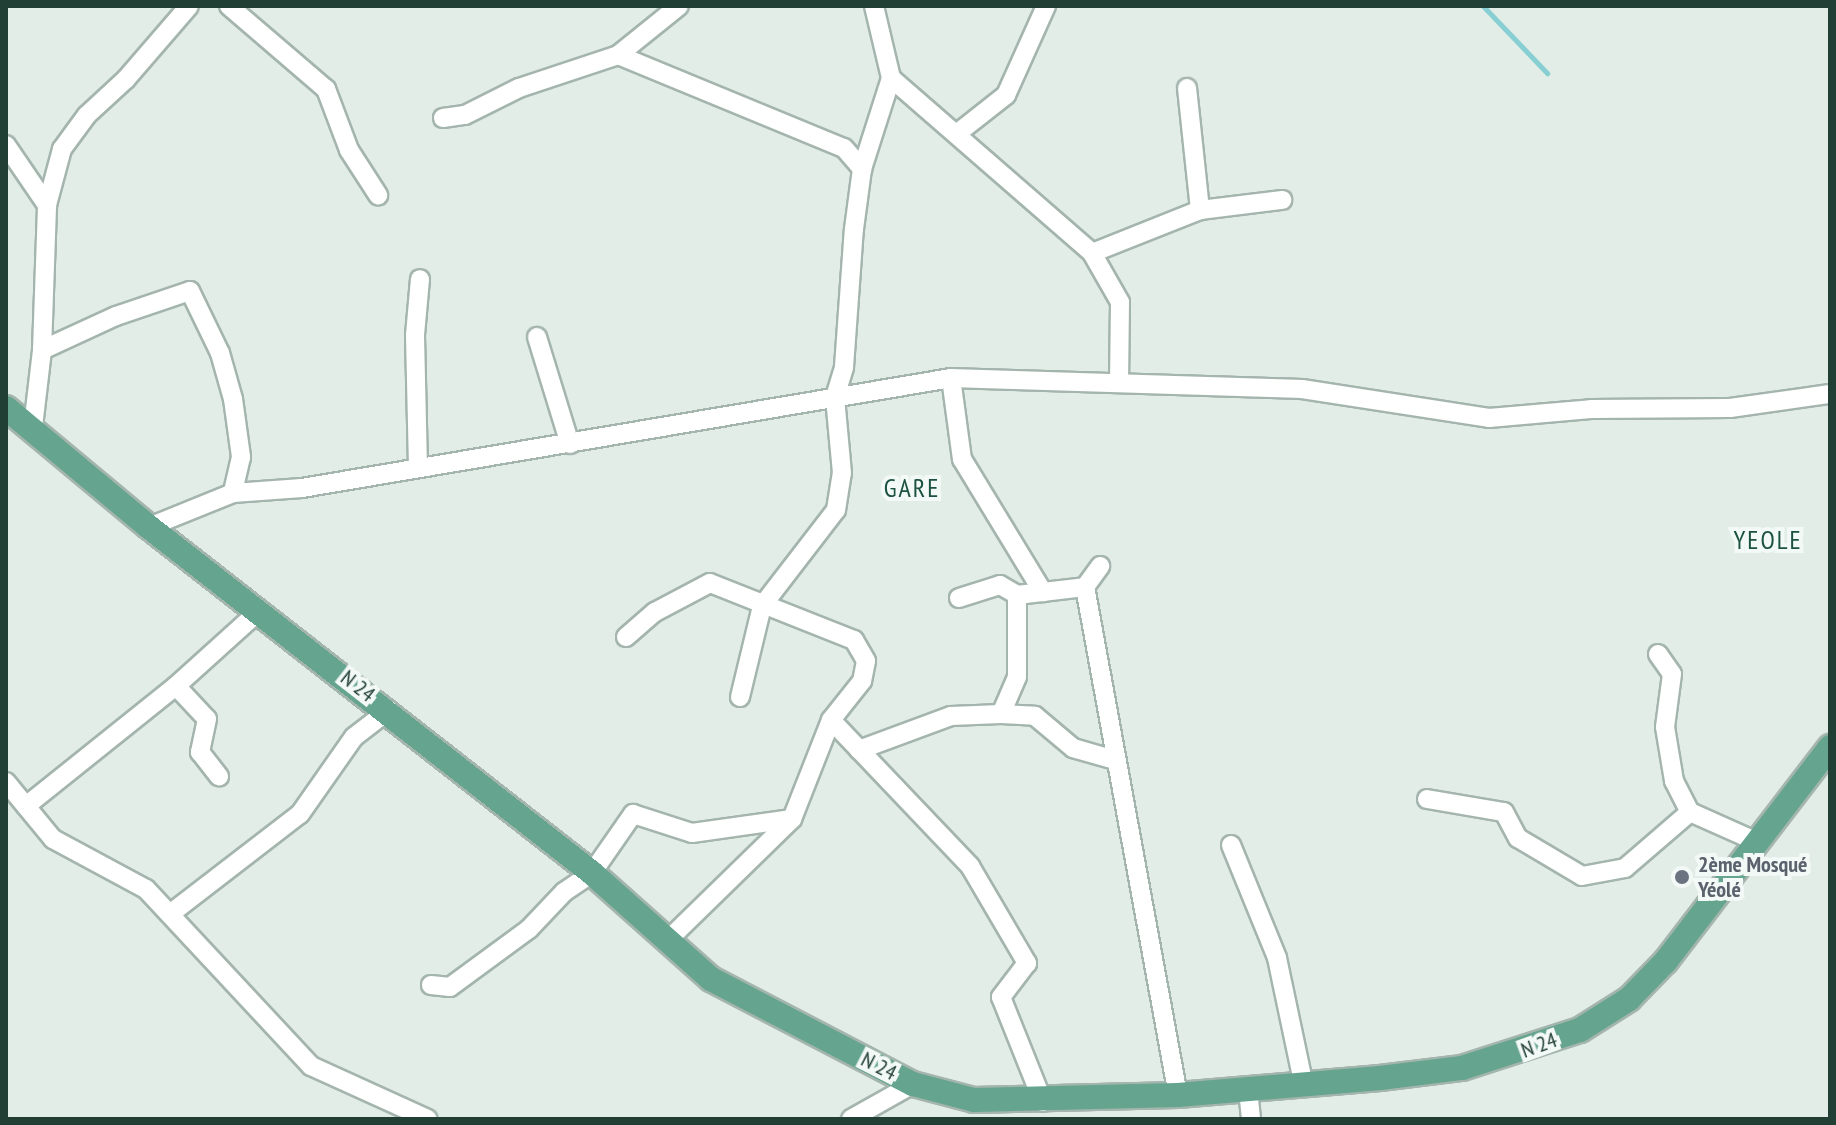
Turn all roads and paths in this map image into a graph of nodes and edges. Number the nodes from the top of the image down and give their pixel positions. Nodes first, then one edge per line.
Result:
1 (189, 6) edge
2 (229, 6) edge
3 (679, 6) edge
4 (874, 6) edge
5 (1046, 6) edge
6 (618, 55) junction
7 (891, 78) junction
8 (1187, 88) dead end
9 (443, 118) dead end
10 (959, 132) junction
11 (6, 145) edge
12 (862, 169) junction
13 (378, 195) dead end
14 (1282, 200) dead end
15 (47, 205) junction
16 (1200, 210) junction
17 (1092, 253) junction
18 (420, 279) dead end
19 (537, 337) dead end
20 (42, 350) junction
21 (951, 378) junction
22 (1119, 383) junction
23 (1830, 394) edge
24 (835, 397) junction
25 (6, 408) edge
26 (33, 427) junction
27 (570, 444) junction
28 (418, 468) junction
29 (233, 493) junction
30 (149, 527) junction
31 (1100, 566) dead end
32 (1085, 587) junction
33 (1043, 592) junction
34 (1017, 595) junction
35 (959, 598) dead end
36 (762, 606) junction
37 (260, 610) junction
38 (626, 637) dead end
39 (1658, 654) dead end
40 (176, 686) junction
41 (740, 697) dead end
42 (389, 710) junction
43 (1001, 714) junction
44 (831, 720) junction
45 (1830, 747) edge
46 (859, 750) junction
47 (1115, 760) junction
48 (219, 776) dead end
49 (6, 782) edge
50 (1427, 799) dead end
51 (26, 806) junction
52 (1690, 812) junction
53 (792, 819) junction
54 (1755, 841) junction
55 (1231, 845) dead end
56 (592, 873) junction
57 (170, 914) junction
58 (669, 939) junction
59 (431, 985) dead end
60 (913, 1084) junction
61 (1304, 1086) junction
62 (1248, 1090) junction
63 (1178, 1095) junction
64 (1043, 1102) junction
65 (428, 1119) edge
66 (851, 1119) edge
67 (1251, 1119) edge

1 - 15 street
2 - 13 street
3 - 6 street
4 - 7 street
5 - 10 street
6 - 9 street
6 - 12 street
7 - 10 street
7 - 12 street
8 - 16 street
10 - 17 street
11 - 15 street
12 - 24 street
14 - 16 street
15 - 20 street
16 - 17 street
17 - 22 street
18 - 28 street
19 - 27 street
20 - 26 street
20 - 29 street
21 - 22 street
21 - 24 street
21 - 33 street
22 - 23 street
24 - 27 street
24 - 36 street
25 - 26 main road, N 24
26 - 30 main road, N 24
27 - 28 street
28 - 29 street
29 - 30 street
30 - 37 main road, N 24
31 - 32 street
32 - 33 street
32 - 47 street
33 - 34 street
34 - 35 street
34 - 43 street
36 - 38 street
36 - 41 street
36 - 44 street
37 - 40 street
37 - 42 main road, N 24
39 - 52 street
40 - 48 street
40 - 51 street
42 - 56 main road, N 24
42 - 57 street
43 - 46 street
43 - 47 street
44 - 46 street
44 - 53 street
45 - 54 main road, N 24
46 - 64 street
47 - 63 street
49 - 51 street
50 - 52 street
51 - 57 street
52 - 54 street
53 - 56 street
53 - 58 street
54 - 61 main road, N 24
55 - 61 street
56 - 58 main road, N 24
56 - 59 street
57 - 65 street
58 - 60 main road, N 24
60 - 64 main road, N 24
60 - 66 street
61 - 62 main road, N 24
62 - 63 main road, N 24
62 - 67 street
63 - 64 main road, N 24

